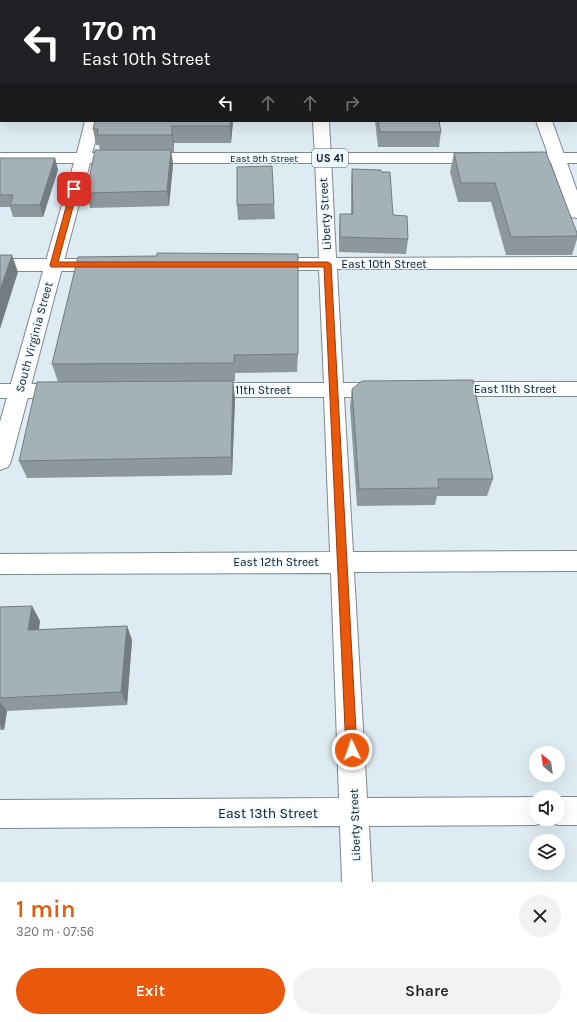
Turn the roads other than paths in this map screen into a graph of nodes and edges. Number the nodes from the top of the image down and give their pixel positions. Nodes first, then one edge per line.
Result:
1 (93, 122) edge
2 (321, 122) edge
3 (544, 122) edge
4 (0, 158) edge
5 (323, 158) junction
6 (557, 158) junction
7 (577, 158) edge
8 (83, 159) junction
9 (577, 213) edge
10 (577, 263) edge
11 (249, 264) edge
12 (328, 264) junction
13 (0, 265) edge
14 (54, 265) junction
15 (116, 265) edge
16 (577, 389) edge
17 (184, 390) edge
18 (334, 390) junction
19 (397, 390) edge
20 (428, 390) edge
21 (10, 391) edge
22 (82, 391) edge
23 (0, 461) edge
24 (577, 561) edge
25 (342, 562) junction
26 (0, 564) edge
27 (529, 811) edge
28 (565, 811) edge
29 (577, 811) edge
30 (355, 812) junction
31 (0, 814) edge
32 (357, 882) edge

1 - 8 main road, South Virginia Street
2 - 5 main road, Liberty Street
3 - 6 main road
4 - 8 main road, East 9th Street / US 41
5 - 6 main road, East 9th Street / US 41
5 - 8 main road, East 9th Street / US 41
5 - 12 street, Liberty Street
6 - 7 main road, East 9th Street / US 41
6 - 9 street
8 - 14 main road, South Virginia Street
10 - 12 street, East 10th Street
11 - 12 street, East 10th Street
12 - 18 street, Liberty Street
13 - 14 street
14 - 15 street
14 - 21 main road, South Virginia Street
16 - 20 street, East 11th Street
17 - 18 street, 11th Street
18 - 19 street
18 - 25 street, Liberty Street
21 - 22 street
21 - 23 main road, South Virginia Street
24 - 25 street, East 12th Street
25 - 26 street, East 12th Street
25 - 30 street, Liberty Street
27 - 30 street, East 13th Street
28 - 29 street
30 - 31 street, East 13th Street
30 - 32 street, Liberty Street

